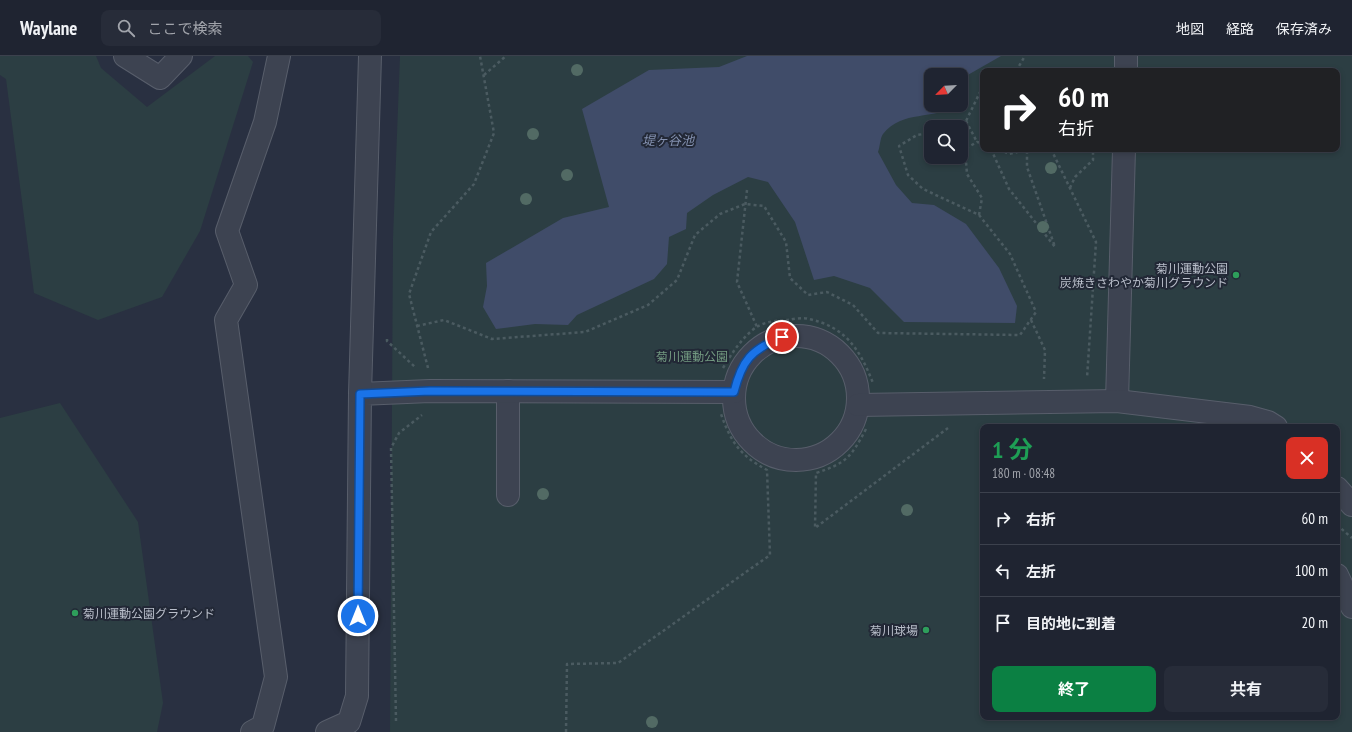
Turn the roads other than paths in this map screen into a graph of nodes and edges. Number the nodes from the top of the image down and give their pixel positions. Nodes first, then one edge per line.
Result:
1 (125, 56) edge
2 (181, 56) edge
3 (279, 56) edge
4 (370, 56) edge
5 (1126, 56) edge
6 (1126, 68) edge
7 (1124, 152) edge
8 (508, 391) junction
9 (734, 392) junction
10 (360, 394) junction
11 (1117, 401) junction
12 (858, 405) junction
13 (1271, 424) edge
14 (1340, 491) edge
15 (508, 495) dead end
16 (1352, 505) edge
17 (1340, 581) edge
18 (1352, 607) edge
19 (252, 732) edge
20 (327, 732) edge

1 - 2 street
3 - 19 street
4 - 10 street
5 - 6 street
7 - 11 street
8 - 9 street
8 - 10 street
8 - 15 street
9 - 12 street
9 - 12 street
10 - 20 street
11 - 12 street
11 - 13 street
14 - 16 street
17 - 18 street

